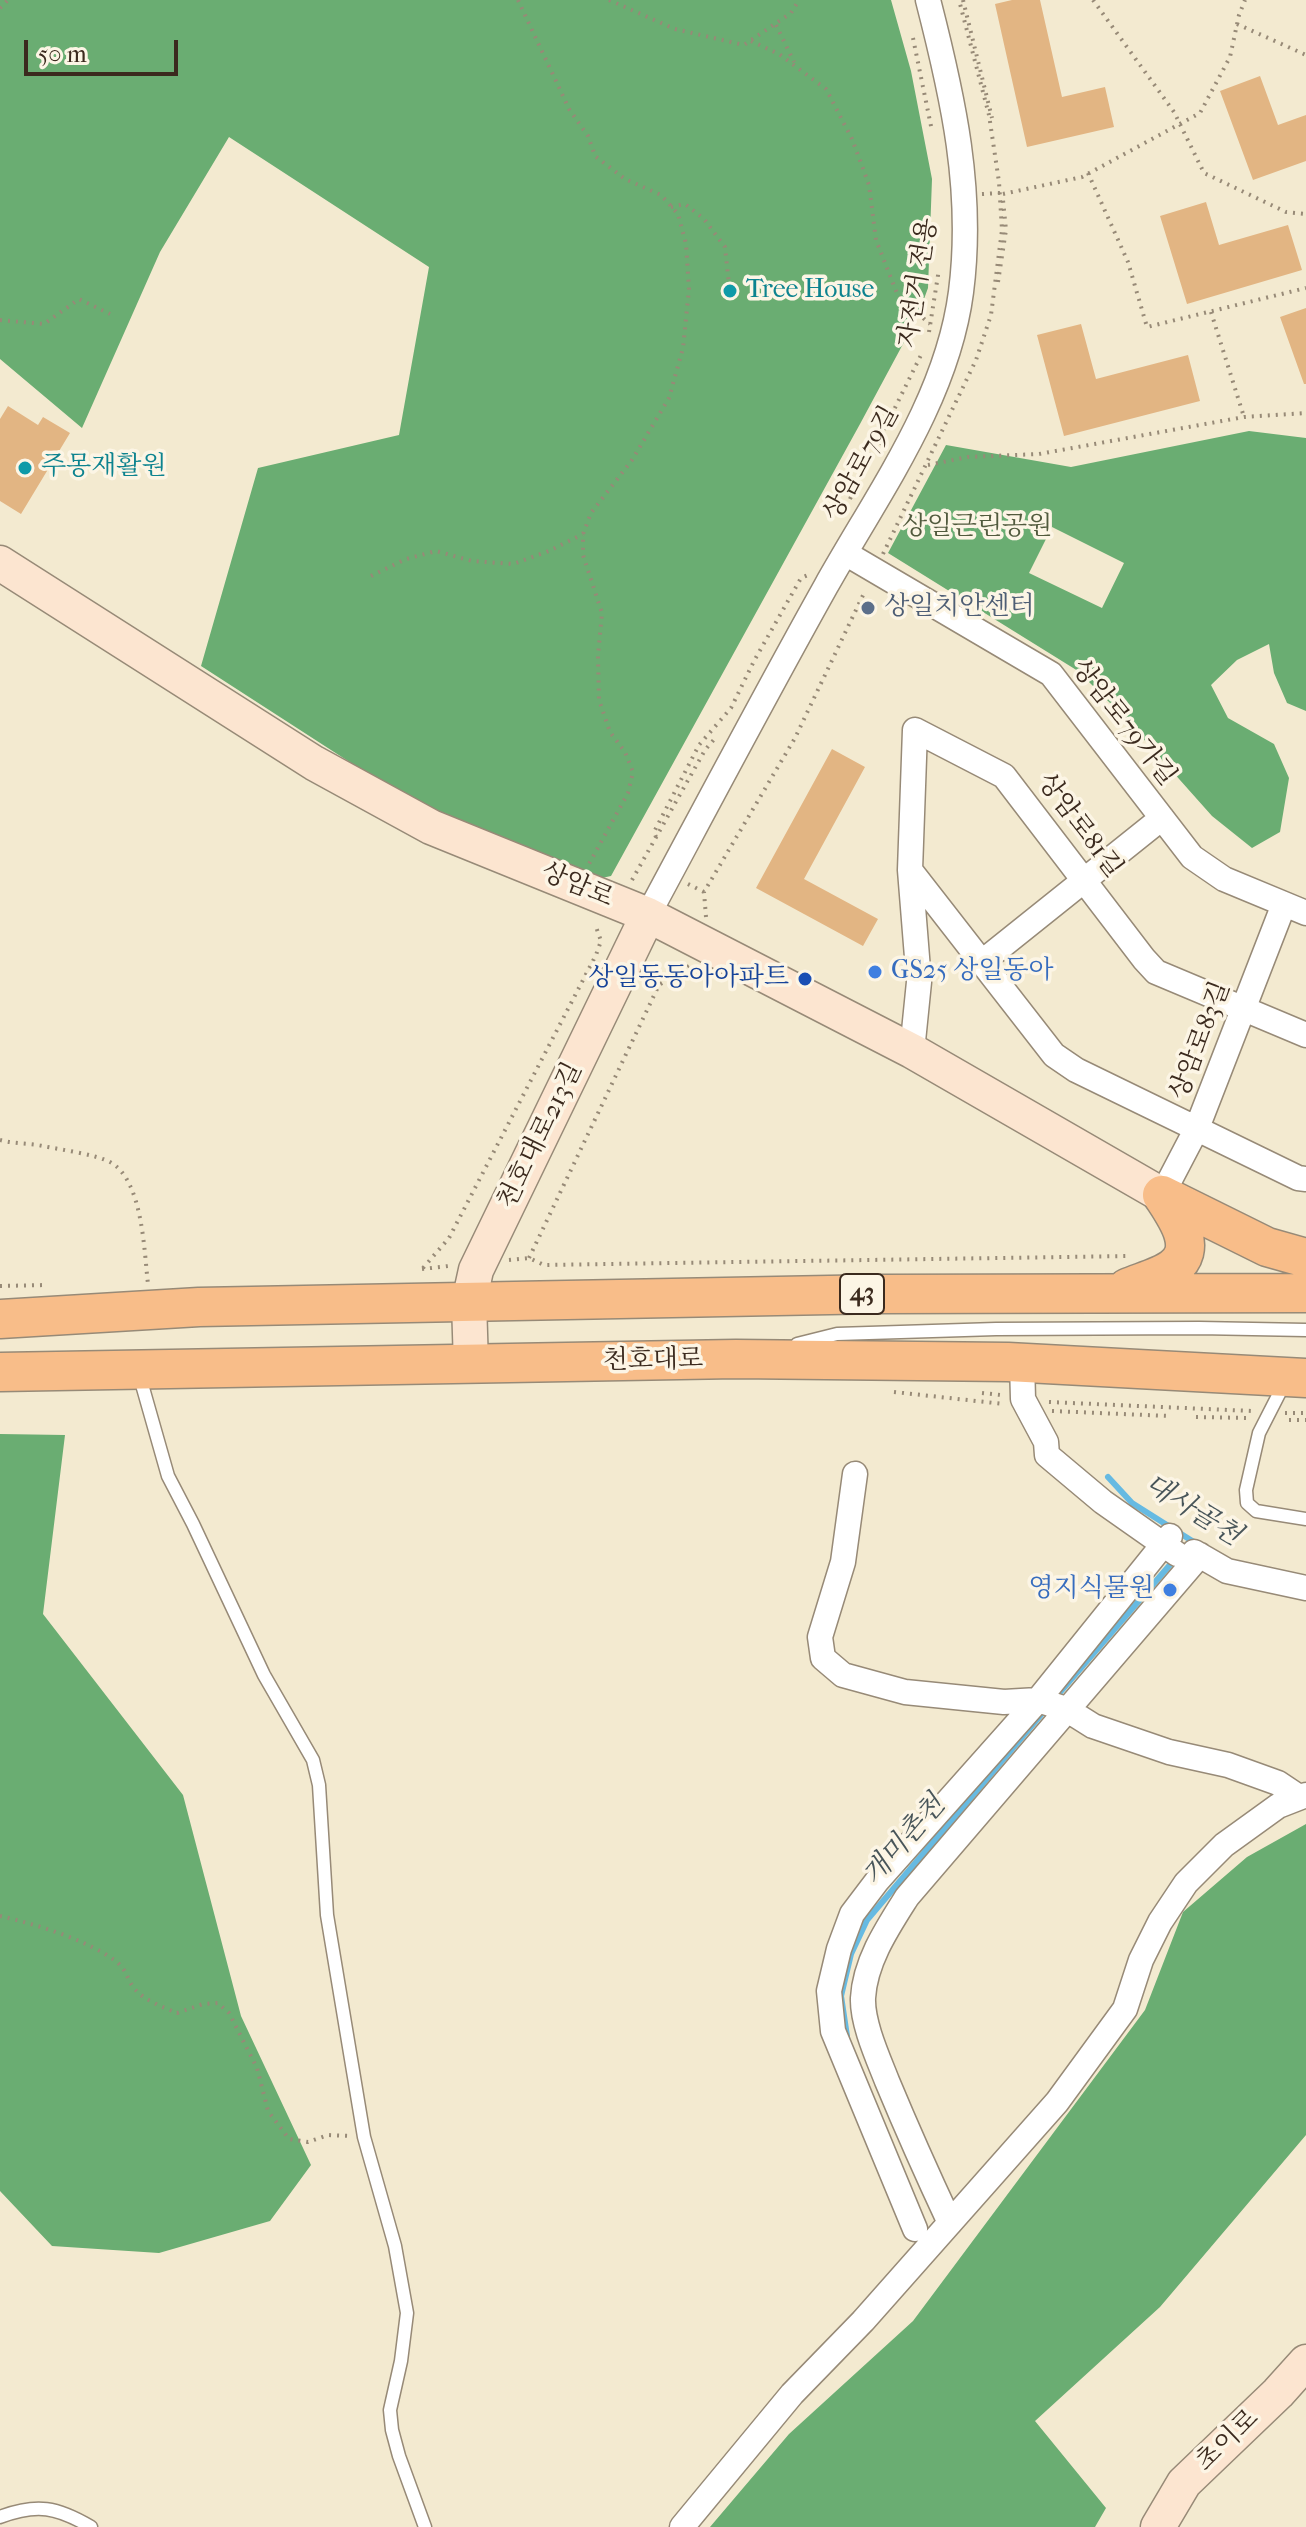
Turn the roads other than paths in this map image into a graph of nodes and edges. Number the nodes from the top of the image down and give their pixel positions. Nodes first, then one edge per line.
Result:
1 (928, 0) edge
2 (845, 553) junction
3 (0, 563) edge
4 (1162, 818) junction
5 (910, 870) junction
6 (1084, 881) junction
7 (1295, 908) edge
8 (648, 915) junction
9 (982, 962) junction
10 (1243, 1010) junction
11 (1306, 1035) edge
12 (912, 1051) junction
13 (1197, 1128) junction
14 (1306, 1179) edge
15 (1162, 1195) junction
16 (1306, 1258) edge
17 (1115, 1293) junction
18 (1306, 1295) edge
19 (469, 1302) junction
20 (0, 1319) edge
21 (1306, 1330) edge
22 (736, 1359) junction
23 (1022, 1362) junction
24 (471, 1365) junction
25 (138, 1370) junction
26 (0, 1372) edge
27 (1296, 1377) edge
28 (855, 1474) dead end
29 (1306, 1519) edge
30 (1181, 1549) junction
31 (1306, 1588) edge
32 (1038, 1700) junction
33 (1066, 1709) junction
34 (1303, 1796) edge
35 (950, 2223) junction
36 (915, 2229) dead end
37 (1306, 2362) edge
38 (0, 2517) edge
39 (91, 2527) edge
40 (425, 2527) edge
41 (682, 2527) edge
42 (1158, 2527) edge

1 - 2 street, 상암로79길
2 - 4 street, 상암로79가길
2 - 8 street, 상암로79길
3 - 8 main road, 상암로
4 - 6 street
4 - 7 street, 상암로79가길
5 - 6 street, 상암로81길
5 - 9 street
5 - 12 street, 상암로81길
6 - 9 street
6 - 10 street, 상암로81길
7 - 10 street, 상암로83길
8 - 12 main road, 상암로
8 - 19 main road, 천호대로213길
9 - 13 street
10 - 11 street, 상암로81길
10 - 13 street, 상암로83길
12 - 15 main road, 상암로
13 - 14 street
13 - 15 street, 상암로83길
15 - 16 main road
15 - 17 main road
17 - 18 main road, 43
17 - 19 main road, 43
19 - 20 main road, 43
19 - 24 main road, 천호대로213길
21 - 22 lane
22 - 23 main road, 천호대로
22 - 24 main road, 천호대로
23 - 27 main road, 천호대로
23 - 30 street
24 - 25 main road, 천호대로
25 - 26 main road, 천호대로
25 - 40 lane
27 - 29 lane
28 - 32 street
30 - 31 street
30 - 32 street
30 - 33 street
32 - 33 street
32 - 36 street
33 - 34 street
33 - 35 street
34 - 35 street
35 - 41 street
37 - 42 main road, 초이로
38 - 39 lane

